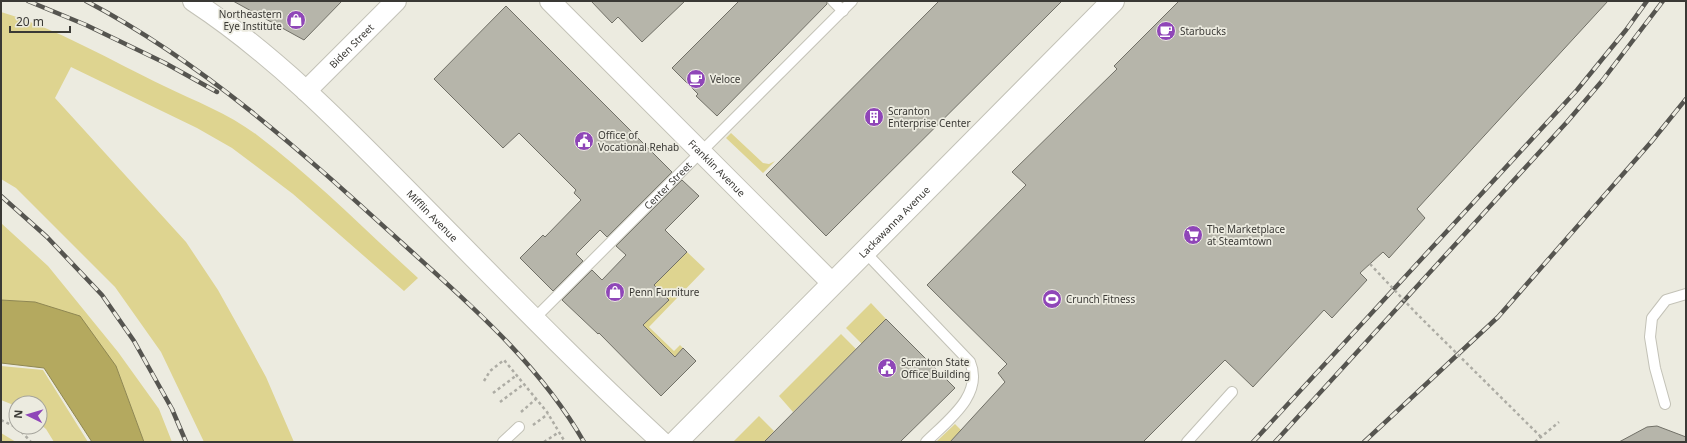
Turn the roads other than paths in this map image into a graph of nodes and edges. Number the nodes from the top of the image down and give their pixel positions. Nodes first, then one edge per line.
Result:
1 (192, 1) edge
2 (396, 1) edge
3 (550, 1) edge
4 (833, 1) edge
5 (852, 1) edge
6 (1109, 2) edge
7 (843, 10) junction
8 (306, 91) junction
9 (701, 152) junction
10 (865, 252) junction
11 (833, 284) junction
12 (1686, 294) edge
13 (534, 319) junction
14 (1232, 392) dead end
15 (1665, 404) dead end
16 (519, 427) dead end
17 (503, 442) edge
18 (662, 442) edge
19 (676, 442) edge
20 (926, 442) edge
21 (1187, 442) edge

1 - 8 street, Mifflin Avenue
2 - 8 street, Biden Street
3 - 9 street, Franklin Avenue
4 - 7 lane
5 - 7 lane, Center Street
6 - 10 main road, Lackawanna Avenue
7 - 9 lane, Center Street
8 - 13 street, Mifflin Avenue
9 - 11 street, Franklin Avenue
9 - 13 lane, Center Street
10 - 11 main road, Lackawanna Avenue
10 - 20 lane
11 - 19 main road, Lackawanna Avenue
12 - 15 lane
13 - 18 street, Mifflin Avenue
14 - 21 lane
16 - 17 lane

